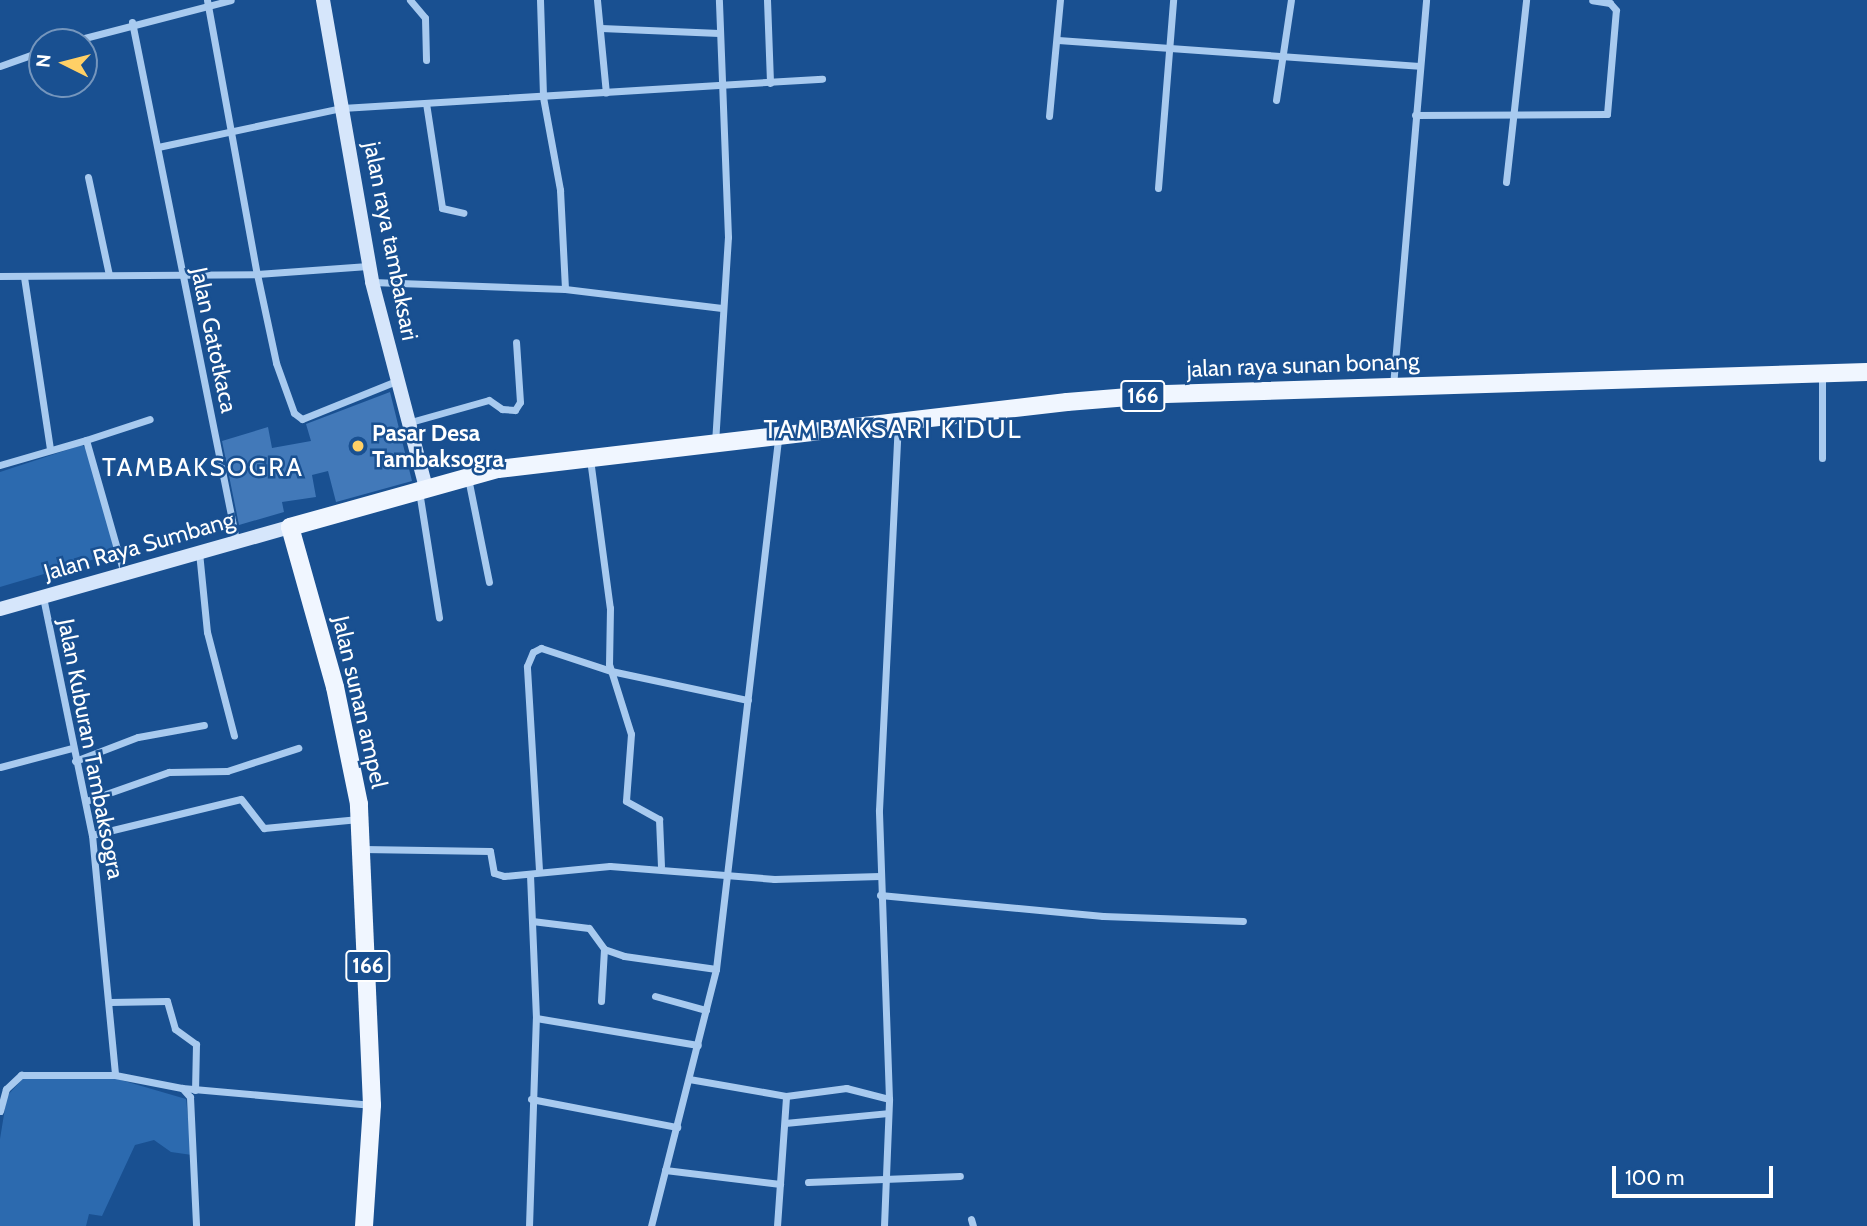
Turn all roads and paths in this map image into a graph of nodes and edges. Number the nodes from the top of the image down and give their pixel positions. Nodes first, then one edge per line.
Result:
1 (231, 0) edge
2 (323, 0) edge
3 (410, 0) edge
4 (540, 0) edge
5 (597, 0) edge
6 (719, 0) edge
7 (767, 0) edge
8 (1060, 0) edge
9 (1173, 0) edge
10 (1291, 0) edge
11 (1426, 0) edge
12 (1526, 0) edge
13 (1592, 0) edge
14 (207, 2) edge
15 (132, 22) junction
16 (601, 28) junction
17 (98, 33) edge
18 (719, 33) junction
19 (1058, 40) junction
20 (1170, 50) junction
21 (28, 56) edge
22 (1283, 56) junction
23 (426, 60) dead end
24 (0, 66) edge
25 (1419, 66) junction
26 (822, 79) dead end
27 (770, 83) junction
28 (719, 85) junction
29 (606, 93) junction
30 (543, 97) junction
31 (1276, 100) dead end
32 (426, 103) junction
33 (342, 108) junction
34 (1415, 115) junction
35 (1049, 116) dead end
36 (1513, 116) junction
37 (230, 130) junction
38 (158, 147) junction
39 (88, 177) dead end
40 (1506, 182) dead end
41 (1158, 188) dead end
42 (463, 213) dead end
43 (368, 266) junction
44 (257, 274) junction
45 (110, 275) junction
46 (180, 275) junction
47 (0, 276) edge
48 (24, 276) junction
49 (372, 282) junction
50 (565, 289) junction
51 (722, 308) junction
52 (516, 342) dead end
53 (1867, 372) edge
54 (1822, 374) junction
55 (396, 381) junction
56 (1393, 387) junction
57 (150, 419) dead end
58 (407, 423) junction
59 (898, 425) junction
60 (86, 440) junction
61 (778, 440) junction
62 (715, 445) junction
63 (50, 449) junction
64 (590, 458) junction
65 (1822, 458) dead end
66 (0, 465) edge
67 (468, 478) junction
68 (422, 489) junction
69 (290, 527) junction
70 (236, 540) junction
71 (199, 549) junction
72 (124, 573) junction
73 (489, 582) dead end
74 (43, 597) junction
75 (0, 609) edge
76 (439, 617) dead end
77 (611, 671) junction
78 (748, 700) junction
79 (204, 724) dead end
80 (234, 736) dead end
81 (72, 748) junction
82 (298, 748) dead end
83 (75, 761) junction
84 (0, 767) edge
85 (86, 801) junction
86 (360, 819) junction
87 (92, 835) junction
88 (363, 849) junction
89 (661, 866) junction
90 (539, 870) junction
91 (530, 874) junction
92 (729, 875) junction
93 (880, 877) junction
94 (880, 895) junction
95 (532, 921) junction
96 (1243, 921) dead end
97 (604, 949) junction
98 (716, 969) junction
99 (655, 996) dead end
100 (601, 1001) dead end
101 (110, 1002) junction
102 (706, 1010) junction
103 (536, 1018) junction
104 (698, 1045) junction
105 (115, 1074) junction
106 (689, 1079) junction
107 (182, 1088) junction
108 (195, 1090) junction
109 (786, 1096) junction
110 (531, 1099) junction
111 (889, 1099) junction
112 (372, 1105) junction
113 (0, 1111) edge
114 (888, 1113) junction
115 (785, 1123) junction
116 (677, 1127) junction
117 (666, 1170) junction
118 (885, 1176) junction
119 (960, 1176) dead end
120 (808, 1182) dead end
121 (780, 1184) junction
122 (196, 1226) edge
123 (364, 1226) edge
124 (529, 1226) edge
125 (651, 1226) edge
126 (777, 1226) edge
127 (884, 1226) edge

1 - 14 street
2 - 33 street, jalan raya tambaksari
3 - 23 street
4 - 30 street
5 - 16 street
6 - 18 street
7 - 27 street
8 - 19 street
9 - 20 street
10 - 22 street
11 - 25 street
12 - 36 street
13 - 36 street
14 - 15 street
14 - 37 street
15 - 17 street
15 - 38 street, Jalan Gatotkaca
16 - 18 street
16 - 29 street
18 - 28 street
19 - 20 street
19 - 35 street
20 - 22 street
20 - 41 street
21 - 24 street
22 - 25 street
22 - 31 street
25 - 34 street
26 - 27 street
27 - 28 street
28 - 29 street
28 - 51 street
29 - 30 street
30 - 32 street
30 - 50 street
32 - 33 street
32 - 42 street
33 - 37 street
33 - 43 street, jalan raya tambaksari
34 - 36 street
34 - 56 street
36 - 40 street
37 - 38 street
37 - 44 street
38 - 46 street, Jalan Gatotkaca
39 - 45 street
43 - 44 street
43 - 49 street, jalan raya tambaksari
44 - 46 street
44 - 55 street
45 - 46 street
45 - 48 street
46 - 70 street, Jalan Gatotkaca
47 - 48 street
48 - 63 street
49 - 50 street
49 - 55 street, jalan raya tambaksari
50 - 51 street
51 - 62 street
52 - 58 street
53 - 54 main road, jalan raya sunan bonang / 166
54 - 56 main road, jalan raya sunan bonang / 166
54 - 65 street
55 - 58 street, jalan raya tambaksari
56 - 59 main road, jalan raya sunan bonang / 166
57 - 60 street
58 - 68 street, jalan raya tambaksari
59 - 61 main road, jalan raya sunan bonang / 166
59 - 93 street
60 - 63 street
60 - 72 street
61 - 62 main road, jalan raya sunan bonang / 166
61 - 78 street
62 - 64 main road, jalan raya sunan bonang / 166
63 - 66 street
64 - 67 main road, jalan raya sunan bonang / 166
64 - 77 street
67 - 68 main road, jalan raya sunan bonang / 166
67 - 73 street
68 - 69 main road, jalan raya sunan bonang / 166
68 - 76 street
69 - 70 street, Jalan Raya Sumbang
69 - 86 main road, Jalan sunan ampel / 166
70 - 71 street, Jalan Raya Sumbang
71 - 72 street, Jalan Raya Sumbang
71 - 80 street
72 - 74 street, Jalan Raya Sumbang
74 - 75 street, Jalan Raya Sumbang
74 - 81 street, Jalan Kuburan Tambaksogra
77 - 78 street
77 - 89 street
77 - 90 street
78 - 92 street
79 - 83 street
81 - 83 street, Jalan Kuburan Tambaksogra
81 - 84 street
82 - 85 street
83 - 85 street, Jalan Kuburan Tambaksogra
85 - 87 street, Jalan Kuburan Tambaksogra
86 - 87 street
86 - 88 main road, Jalan sunan ampel / 166
87 - 101 street, Jalan Kuburan Tambaksogra
88 - 91 street
88 - 112 main road, Jalan sunan ampel / 166
89 - 90 street
89 - 92 street
90 - 91 street
91 - 95 street
92 - 93 street
92 - 98 street
93 - 94 street
94 - 96 street
94 - 111 street
95 - 97 street
95 - 103 street
97 - 98 street
97 - 100 street
98 - 102 street
99 - 102 street
101 - 105 street, Jalan Kuburan Tambaksogra
101 - 108 street
102 - 104 street
103 - 104 street
103 - 110 street
104 - 106 street
105 - 107 street
105 - 113 street
106 - 109 street
106 - 116 street
107 - 108 street
107 - 122 street
108 - 112 street
109 - 111 street
109 - 115 street
110 - 116 street
110 - 124 street
111 - 114 street
112 - 123 main road, Jalan sunan ampel / 166
114 - 115 street
114 - 118 street
115 - 121 street
116 - 117 street
117 - 121 street
117 - 125 street
118 - 119 street
118 - 120 street
118 - 127 street
121 - 126 street

